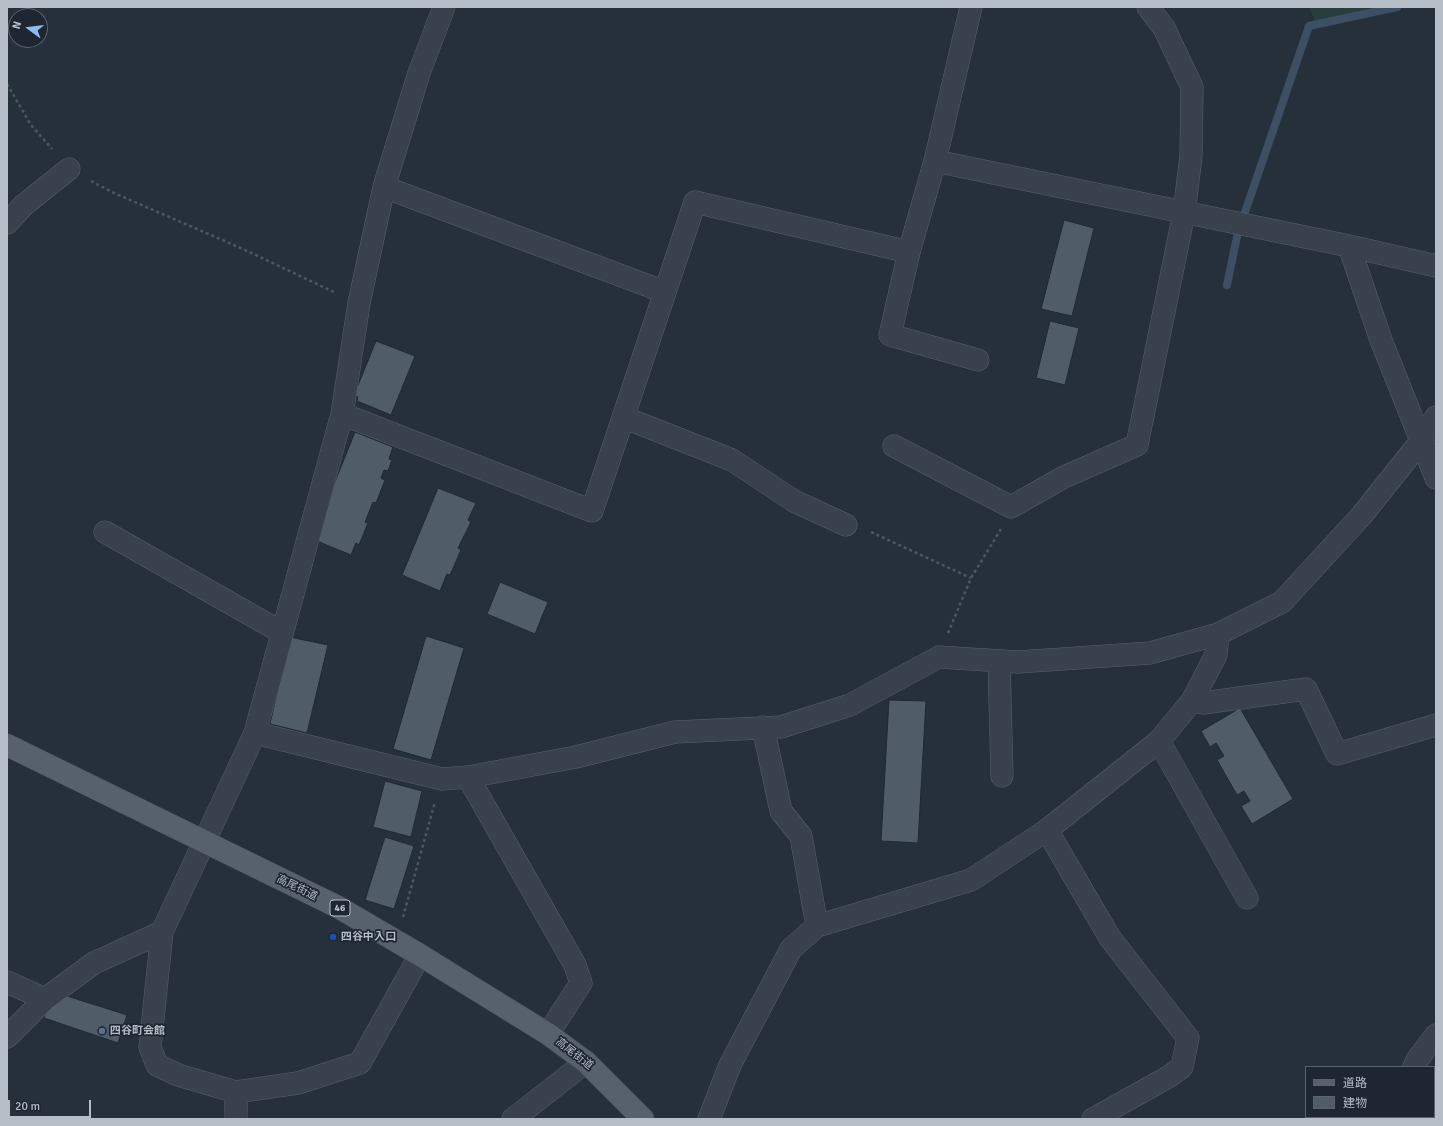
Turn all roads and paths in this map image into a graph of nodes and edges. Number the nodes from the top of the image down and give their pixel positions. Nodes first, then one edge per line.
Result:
1 (444, 7) edge
2 (970, 7) edge
3 (1148, 7) edge
4 (7, 84) edge
5 (935, 161) junction
6 (69, 169) junction
7 (384, 187) junction
8 (1184, 213) junction
9 (7, 223) edge
10 (1349, 246) junction
11 (909, 252) junction
12 (1436, 266) edge
13 (664, 292) junction
14 (358, 303) junction
15 (978, 360) dead end
16 (342, 414) junction
17 (623, 417) junction
18 (1436, 418) edge
19 (1421, 441) junction
20 (894, 446) dead end
21 (1436, 478) edge
22 (1011, 507) junction
23 (846, 525) joint
24 (105, 532) dead end
25 (971, 578) junction
26 (281, 632) junction
27 (1218, 634) junction
28 (939, 657) junction
29 (999, 661) junction
30 (1192, 701) junction
31 (1436, 725) edge
32 (764, 727) junction
33 (255, 733) junction
34 (1159, 741) junction
35 (7, 745) edge
36 (1002, 776) dead end
37 (468, 777) junction
38 (442, 779) junction
39 (1047, 830) junction
40 (204, 843) junction
41 (1247, 898) dead end
42 (817, 926) junction
43 (162, 932) junction
44 (396, 941) junction
45 (420, 955) junction
46 (7, 982) edge
47 (45, 999) junction
48 (548, 1034) junction
49 (1436, 1035) edge
50 (7, 1037) edge
51 (586, 1062) junction
52 (1414, 1066) edge
53 (236, 1092) junction
54 (236, 1119) edge
55 (513, 1119) edge
56 (643, 1119) edge
57 (709, 1119) edge
58 (1093, 1119) edge

1 - 7 street
2 - 5 street
3 - 8 street
4 - 6 path
5 - 8 street
5 - 11 street
6 - 9 street
6 - 14 path
7 - 13 street
7 - 14 street
8 - 10 street
8 - 22 street
10 - 12 street
10 - 19 street
11 - 13 street
11 - 15 street
13 - 17 street
14 - 16 street
16 - 17 street
16 - 26 street
17 - 23 street
18 - 19 street
19 - 21 street
19 - 27 street
20 - 22 street
22 - 25 path
23 - 25 path
24 - 26 street
25 - 28 path
26 - 33 street
27 - 29 street
27 - 30 street
28 - 29 street
28 - 32 street
29 - 36 street
30 - 31 street
30 - 34 street
32 - 37 street
32 - 42 street
33 - 38 street
33 - 40 street
34 - 39 street
34 - 41 street
35 - 40 main road, 高尾街道 / 46
37 - 38 street
37 - 48 street
38 - 44 path
39 - 42 street
39 - 58 street
40 - 43 street
40 - 44 main road, 高尾街道 / 46
42 - 57 street
43 - 47 street
43 - 53 street
44 - 45 main road, 高尾街道 / 46
45 - 48 main road, 高尾街道 / 46
45 - 53 street
46 - 47 street
47 - 50 street
48 - 51 main road, 高尾街道 / 46
49 - 52 street
51 - 55 street
51 - 56 main road, 高尾街道 / 46
53 - 54 street

